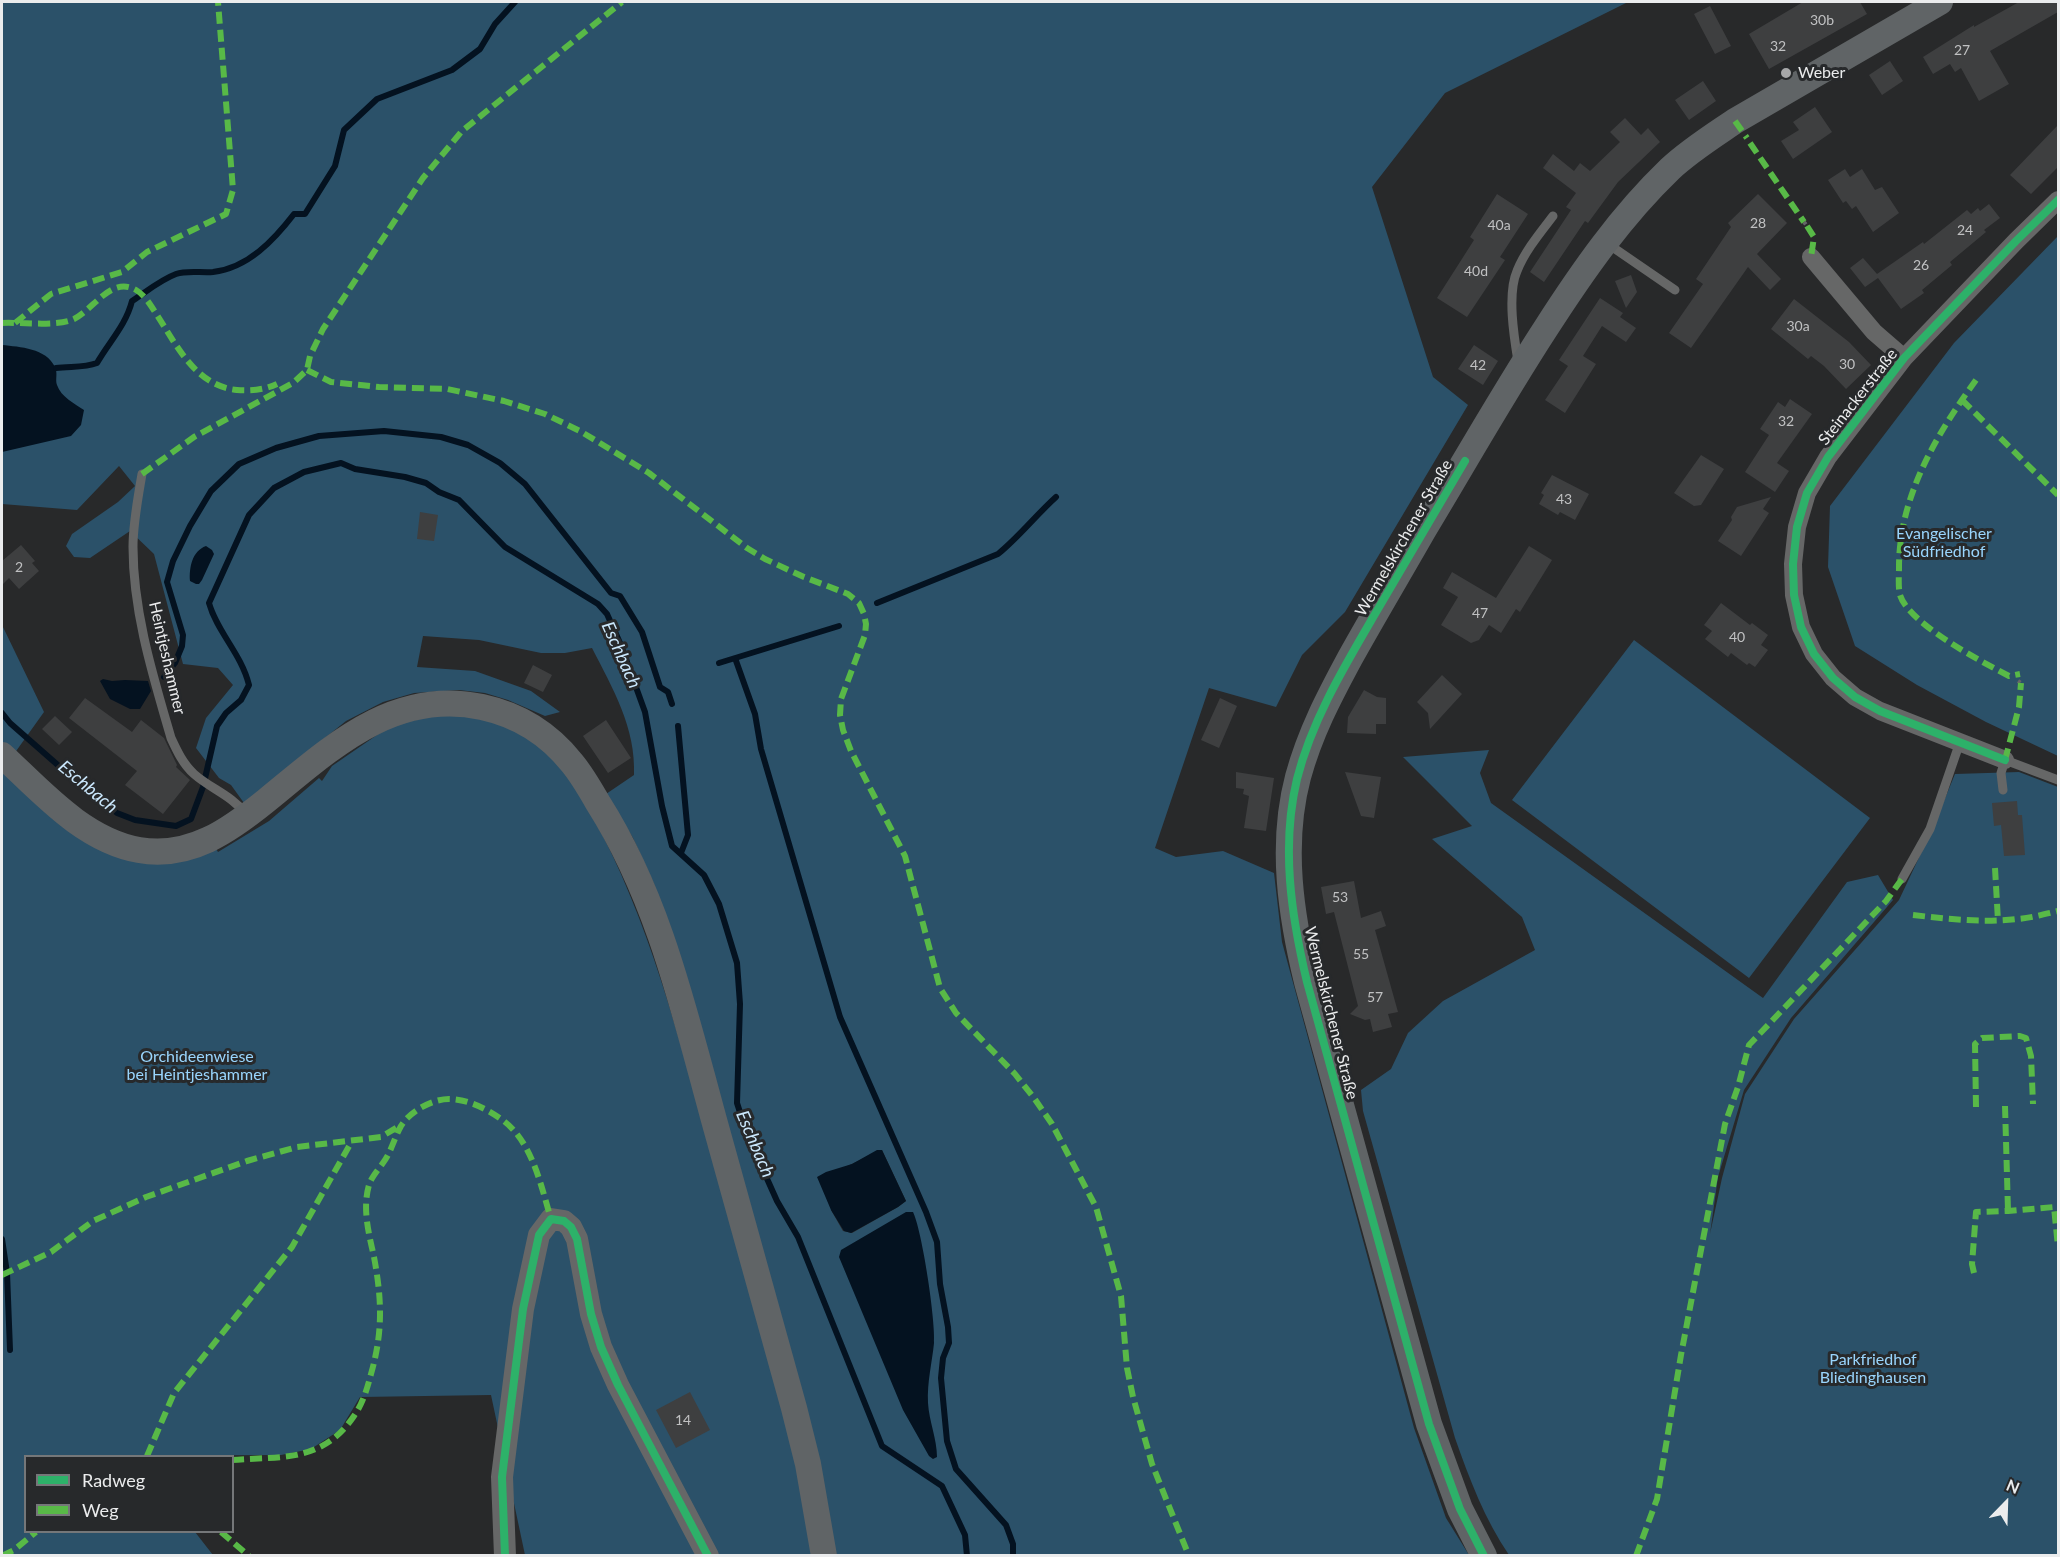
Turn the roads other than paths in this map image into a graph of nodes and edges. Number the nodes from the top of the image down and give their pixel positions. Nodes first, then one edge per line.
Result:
1 (1940, 2) edge
2 (2058, 200) edge
3 (1553, 216) dead end
4 (1605, 243) junction
5 (1811, 257) dead end
6 (1676, 290) dead end
7 (1904, 358) junction
8 (1520, 369) junction
9 (142, 474) dead end
10 (1959, 742) junction
11 (2, 755) edge
12 (2005, 760) junction
13 (2058, 780) edge
14 (2003, 790) dead end
15 (247, 816) junction
16 (1902, 879) dead end
17 (505, 1556) edge
18 (708, 1556) edge
19 (824, 1556) edge
20 (1484, 1556) edge

1 - 4 main road, Wermelskirchener Straße
2 - 7 street, Steinackerstraße
3 - 8 lane
4 - 6 lane
4 - 8 main road, Wermelskirchener Straße
5 - 7 street, Steinackerstraße
7 - 10 street, Steinackerstraße
8 - 20 main road, Wermelskirchener Straße
9 - 15 lane, Heintjeshammer
10 - 12 street, Steinackerstraße
10 - 16 lane
11 - 15 main road
12 - 13 lane, Steinackerstraße
12 - 14 lane
15 - 19 main road
17 - 18 street

